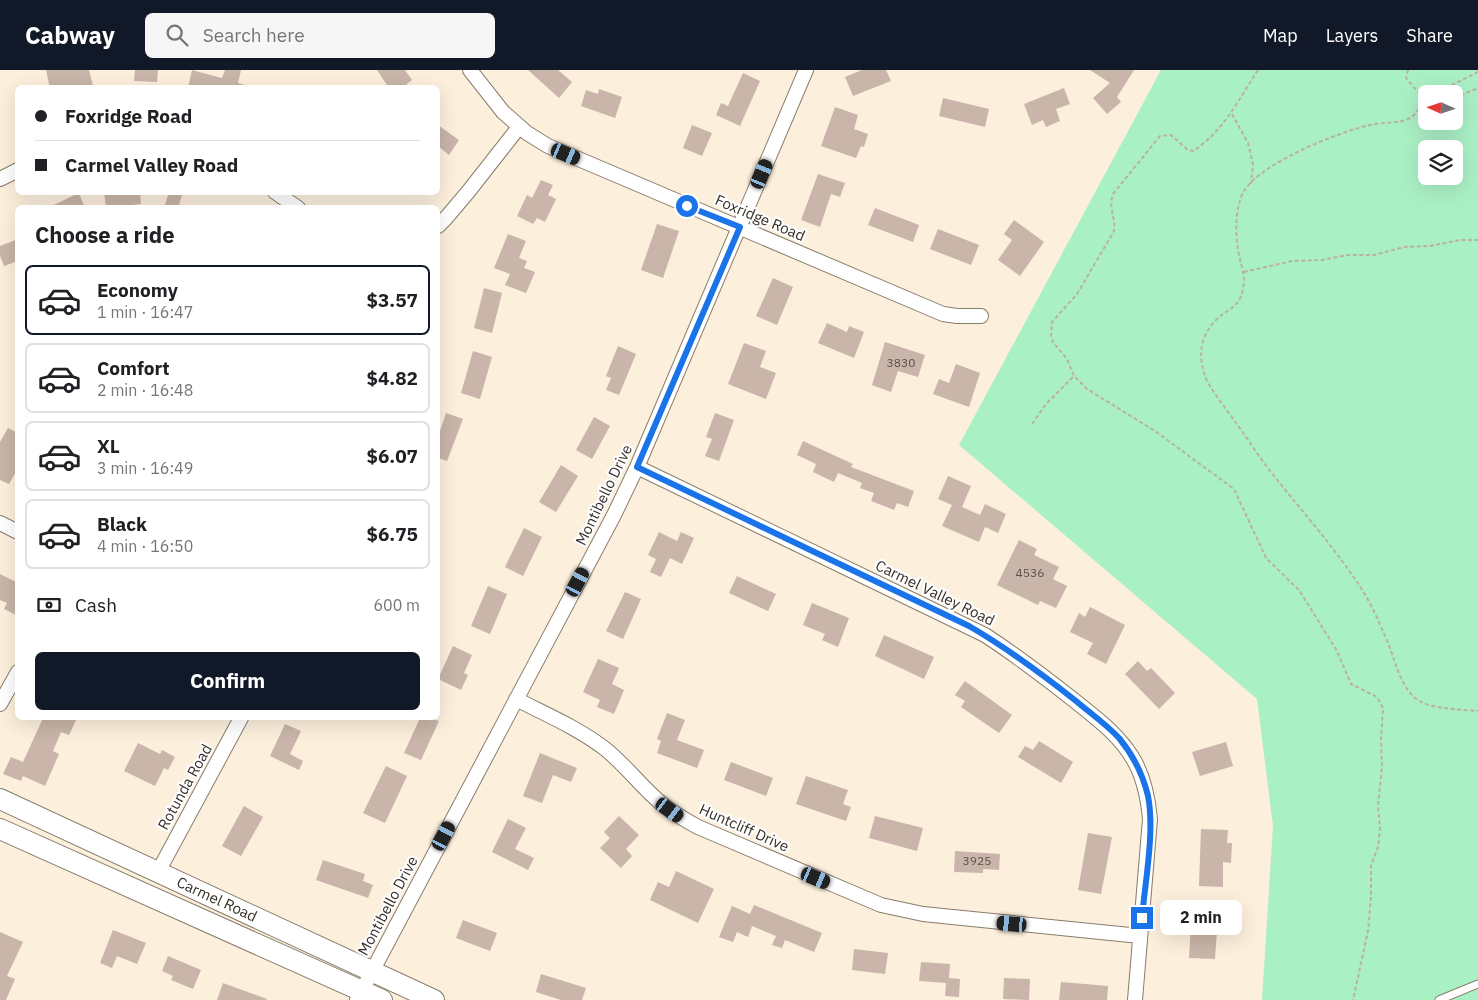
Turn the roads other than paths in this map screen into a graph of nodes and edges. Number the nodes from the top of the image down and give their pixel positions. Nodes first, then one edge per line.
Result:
1 (470, 70) edge
2 (806, 70) edge
3 (519, 126) junction
4 (15, 172) edge
5 (0, 179) edge
6 (279, 195) edge
7 (294, 205) edge
8 (440, 224) edge
9 (740, 227) junction
10 (981, 316) dead end
11 (637, 467) junction
12 (0, 523) edge
13 (15, 530) edge
14 (15, 677) edge
15 (516, 699) junction
16 (0, 704) edge
17 (240, 720) edge
18 (0, 799) edge
19 (0, 829) edge
20 (158, 872) junction
21 (1140, 936) junction
22 (371, 972) junction
23 (1478, 984) edge
24 (359, 995) edge
25 (382, 1000) edge
26 (434, 1000) edge
27 (1135, 1000) edge
28 (1439, 1000) edge

1 - 3 street, Foxridge Road
2 - 9 street, Montibello Drive
3 - 8 street
3 - 9 street, Foxridge Road
4 - 5 street
6 - 7 street
9 - 10 street, Foxridge Road
9 - 11 street, Montibello Drive
11 - 15 street, Montibello Drive
11 - 21 street, Carmel Valley Road
12 - 13 street
14 - 16 street
15 - 21 street, Huntcliff Drive
15 - 22 street, Montibello Drive
17 - 20 street, Rotunda Road
18 - 20 main road, Carmel Road
19 - 24 main road, Carmel Road
20 - 22 main road, Carmel Road
21 - 27 street, Carmel Valley Road
22 - 24 street, Montibello Drive
22 - 26 main road, Carmel Road
23 - 28 lane
24 - 25 main road, Carmel Road

